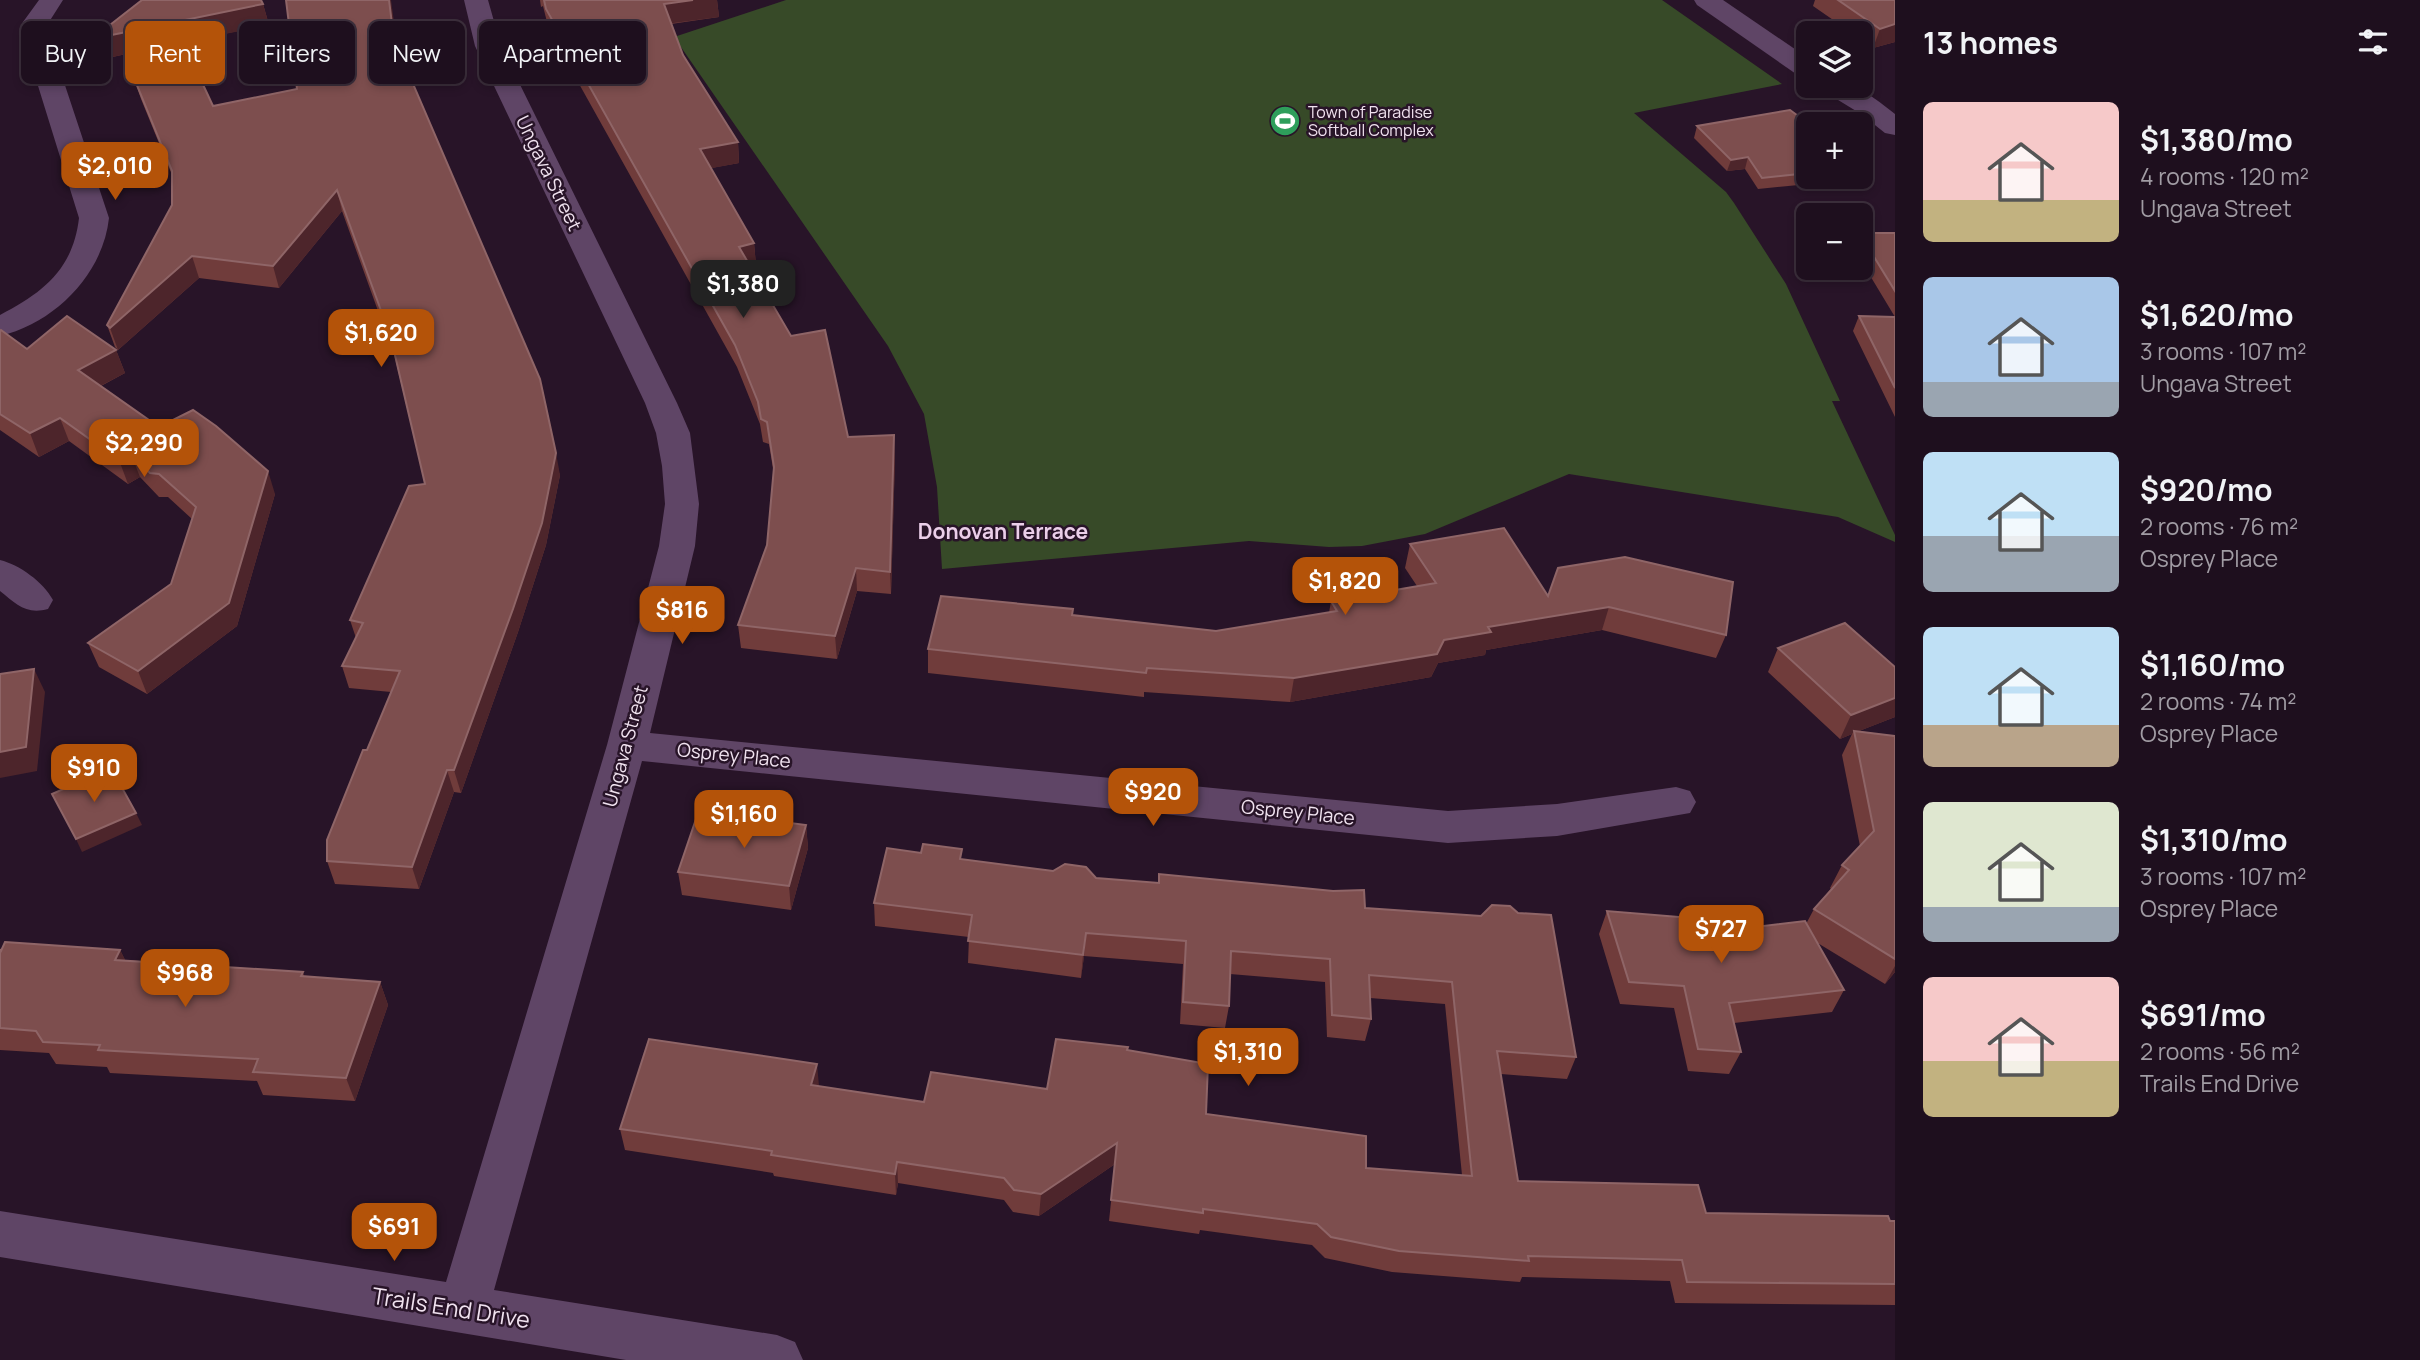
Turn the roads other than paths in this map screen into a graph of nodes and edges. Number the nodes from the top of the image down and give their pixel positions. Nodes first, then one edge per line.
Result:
1 (51, 0) edge
2 (476, 0) edge
3 (1706, 0) edge
4 (1796, 62) edge
5 (1854, 98) edge
6 (1895, 127) edge
7 (0, 327) edge
8 (0, 572) edge
9 (35, 600) dead end
10 (627, 745) junction
11 (1676, 802) dead end
12 (0, 1234) edge
13 (463, 1311) junction
14 (777, 1360) edge

1 - 7 street
2 - 10 street, Ungava Street
3 - 4 street
5 - 6 street
8 - 9 street
10 - 11 street, Osprey Place
10 - 13 street, Ungava Street
12 - 13 street, Trails End Drive
13 - 14 street, Trails End Drive

